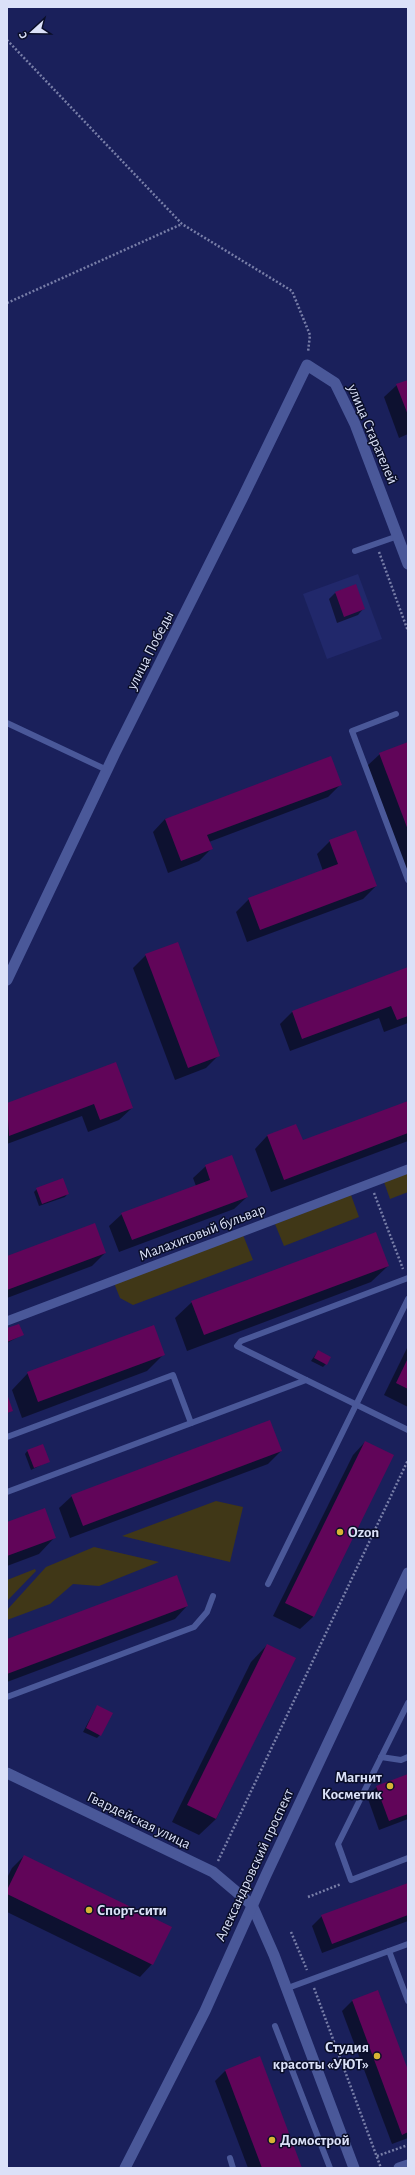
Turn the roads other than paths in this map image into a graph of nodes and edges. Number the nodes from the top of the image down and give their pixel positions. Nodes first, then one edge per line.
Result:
1 (335, 383) joint
2 (398, 536) junction
3 (354, 551) dead end
4 (408, 564) edge
5 (396, 714) dead end
6 (7, 723) edge
7 (107, 770) junction
8 (408, 880) edge
9 (7, 980) edge
10 (408, 1169) edge
11 (407, 1279) edge
12 (408, 1299) edge
13 (7, 1321) edge
14 (306, 1380) junction
15 (356, 1405) junction
16 (191, 1423) junction
17 (408, 1430) edge
18 (7, 1437) edge
19 (7, 1492) edge
20 (408, 1574) edge
21 (268, 1584) dead end
22 (213, 1596) dead end
23 (7, 1697) edge
24 (408, 1703) edge
25 (381, 1757) junction
26 (408, 1758) edge
27 (7, 1774) edge
28 (408, 1858) edge
29 (252, 1905) junction
30 (408, 1944) edge
31 (389, 1951) junction
32 (285, 1989) junction
33 (408, 2001) edge
34 (275, 2026) dead end
35 (230, 2158) dead end
36 (408, 2165) edge
37 (125, 2168) edge
38 (233, 2168) edge
39 (330, 2168) edge
40 (354, 2168) edge
41 (399, 2168) edge

1 - 2 street, улица Старателей
1 - 7 street, улица Победы
2 - 3 lane
2 - 4 street, улица Старателей
5 - 8 lane
6 - 7 lane
7 - 9 street, улица Победы
10 - 13 street, Малахитовый бульвар
11 - 14 lane
12 - 15 lane
14 - 15 lane
14 - 16 lane
15 - 17 lane
15 - 21 lane
16 - 18 lane
16 - 19 lane
20 - 29 street, Александровский проспект
22 - 23 lane
24 - 25 lane
25 - 26 lane
25 - 28 lane
27 - 29 street, Гвардейская улица
29 - 32 street
29 - 37 street, Александровский проспект
30 - 31 lane
31 - 32 lane
31 - 33 lane
32 - 40 street
34 - 39 lane
35 - 38 lane
36 - 41 street

